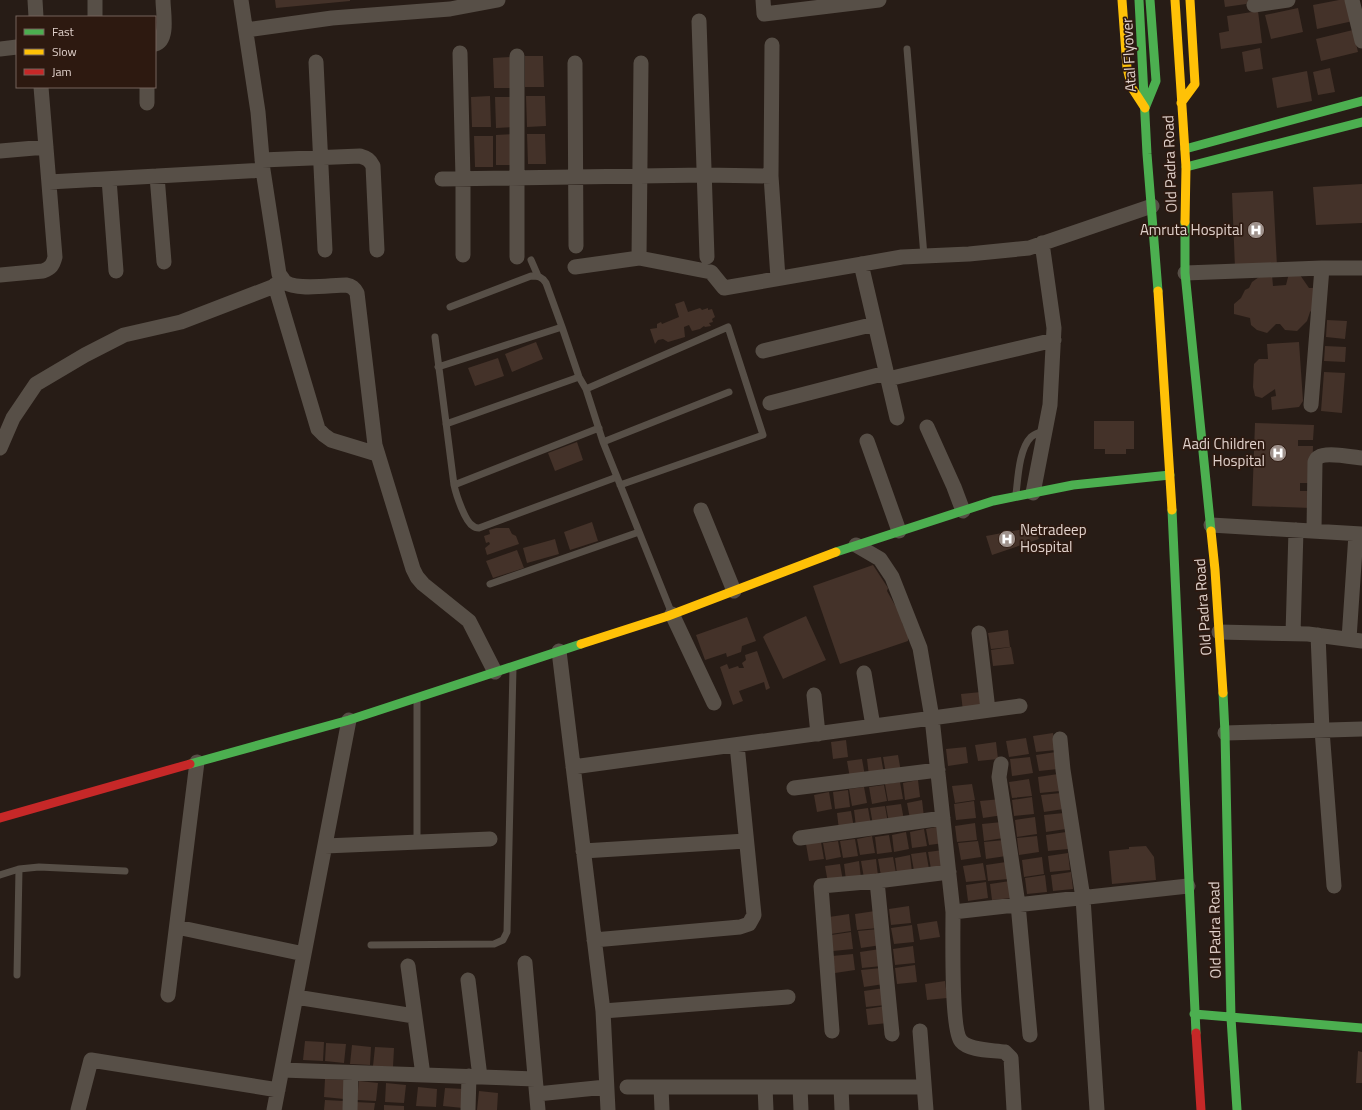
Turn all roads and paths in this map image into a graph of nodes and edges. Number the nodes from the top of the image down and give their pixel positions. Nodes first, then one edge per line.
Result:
1 (35, 0) edge
2 (95, 0) edge
3 (162, 0) edge
4 (242, 0) edge
5 (498, 0) edge
6 (763, 0) edge
7 (879, 0) edge
8 (1122, 0) edge
9 (1139, 0) edge
10 (1150, 0) edge
11 (1175, 0) edge
12 (1190, 0) edge
13 (1288, 0) edge
14 (1352, 0) edge
15 (1254, 5) dead end
16 (36, 16) edge
17 (95, 16) edge
18 (699, 21) dead end
19 (246, 30) junction
20 (1362, 41) edge
21 (156, 44) edge
22 (772, 45) dead end
23 (16, 47) edge
24 (0, 49) edge
25 (906, 49) dead end
26 (460, 53) dead end
27 (516, 56) dead end
28 (316, 62) dead end
29 (575, 63) dead end
30 (641, 63) dead end
31 (1172, 82) dead end
32 (41, 88) edge
33 (147, 88) edge
34 (1362, 101) edge
35 (147, 103) dead end
36 (1181, 103) junction
37 (1145, 108) junction
38 (1362, 122) edge
39 (46, 147) junction
40 (1185, 149) junction
41 (0, 151) edge
42 (321, 158) junction
43 (263, 165) junction
44 (1186, 166) junction
45 (705, 175) junction
46 (157, 176) junction
47 (640, 176) junction
48 (771, 176) junction
49 (575, 177) junction
50 (516, 178) junction
51 (109, 179) junction
52 (442, 179) dead end
53 (463, 179) junction
54 (49, 182) junction
55 (1152, 206) junction
56 (1042, 243) junction
57 (576, 246) dead end
58 (325, 250) dead end
59 (377, 250) dead end
60 (463, 255) dead end
61 (924, 256) junction
62 (707, 257) dead end
63 (524, 258) joint
64 (639, 258) junction
65 (164, 262) dead end
66 (861, 264) junction
67 (575, 267) dead end
68 (1322, 268) junction
69 (1362, 268) edge
70 (116, 271) dead end
71 (1185, 273) junction
72 (0, 275) edge
73 (538, 276) junction
74 (778, 278) junction
75 (280, 284) junction
76 (450, 307) dead end
77 (875, 324) junction
78 (562, 327) junction
79 (435, 337) dead end
80 (1054, 340) junction
81 (764, 351) dead end
82 (438, 367) junction
83 (887, 376) junction
84 (579, 377) junction
85 (586, 389) junction
86 (729, 392) dead end
87 (770, 403) dead end
88 (1311, 405) dead end
89 (897, 418) dead end
90 (446, 424) junction
91 (927, 427) dead end
92 (599, 428) junction
93 (1046, 430) junction
94 (867, 441) dead end
95 (603, 442) junction
96 (0, 448) edge
97 (377, 454) junction
98 (1362, 458) edge
99 (1170, 475) junction
100 (617, 477) junction
101 (454, 485) junction
102 (620, 485) junction
103 (1033, 493) junction
104 (1016, 496) junction
105 (701, 510) dead end
106 (963, 511) junction
107 (1211, 525) junction
108 (1296, 530) junction
109 (898, 531) junction
110 (1314, 531) junction
111 (639, 532) junction
112 (1359, 534) edge
113 (856, 545) junction
114 (490, 584) dead end
115 (734, 590) junction
116 (672, 614) junction
117 (1219, 632) junction
118 (979, 633) dead end
119 (1293, 634) junction
120 (1318, 635) junction
121 (1355, 640) edge
122 (559, 651) junction
123 (513, 666) junction
124 (495, 672) junction
125 (864, 673) dead end
126 (814, 695) dead end
127 (417, 698) junction
128 (714, 703) dead end
129 (1020, 706) dead end
130 (988, 710) junction
131 (932, 718) junction
132 (350, 720) junction
133 (873, 726) junction
134 (1362, 729) edge
135 (1322, 730) junction
136 (1225, 733) junction
137 (818, 734) junction
138 (1060, 739) dead end
139 (737, 745) junction
140 (197, 762) junction
141 (1001, 764) dead end
142 (573, 767) junction
143 (938, 770) junction
144 (794, 788) dead end
145 (0, 818) edge
146 (943, 818) junction
147 (490, 838) dead end
148 (800, 838) dead end
149 (746, 841) junction
150 (417, 842) junction
151 (325, 846) junction
152 (583, 851) junction
153 (19, 869) junction
154 (125, 871) dead end
155 (949, 872) junction
156 (0, 875) edge
157 (877, 881) junction
158 (1188, 886) junction
159 (1334, 886) dead end
160 (1083, 898) junction
161 (1018, 904) junction
162 (953, 912) junction
163 (177, 927) junction
164 (594, 940) junction
165 (371, 945) dead end
166 (304, 954) junction
167 (525, 963) dead end
168 (408, 966) dead end
169 (17, 975) dead end
170 (468, 980) dead end
171 (168, 995) dead end
172 (296, 997) junction
173 (788, 997) dead end
174 (603, 1011) junction
175 (1194, 1014) junction
176 (414, 1016) junction
177 (1231, 1018) junction
178 (1362, 1028) edge
179 (920, 1031) dead end
180 (832, 1032) dead end
181 (892, 1034) dead end
182 (1030, 1035) dead end
183 (282, 1070) junction
184 (351, 1073) junction
185 (423, 1075) junction
186 (475, 1077) junction
187 (535, 1079) junction
188 (606, 1086) junction
189 (800, 1086) junction
190 (627, 1087) dead end
191 (662, 1087) junction
192 (765, 1087) junction
193 (841, 1087) junction
194 (924, 1088) junction
195 (278, 1090) junction
196 (537, 1094) junction
197 (78, 1110) edge
198 (274, 1110) edge
199 (350, 1110) edge
200 (468, 1110) edge
201 (538, 1110) edge
202 (608, 1110) edge
203 (662, 1110) edge
204 (766, 1110) edge
205 (801, 1110) edge
206 (842, 1110) edge
207 (926, 1110) edge
208 (1014, 1110) edge
209 (1097, 1110) edge
210 (1201, 1110) edge
211 (1236, 1110) edge

1 - 16 street
2 - 17 street
3 - 21 street
4 - 19 street
5 - 19 street
6 - 7 street
8 - 37 main road
9 - 37 main road, Atal Flyover
10 - 37 main road
11 - 36 main road
12 - 36 main road
13 - 15 street
14 - 20 street
18 - 45 street
19 - 43 street
22 - 48 street
23 - 24 street
25 - 61 lane
26 - 53 street
27 - 50 street
28 - 42 street
29 - 49 street
30 - 47 street
31 - 36 main road
32 - 39 street
33 - 35 street
34 - 40 main road
36 - 40 main road, Old Padra Road
37 - 55 main road, Old Padra Road
38 - 44 main road
39 - 41 street
39 - 54 street
40 - 44 main road, Old Padra Road
42 - 43 street
42 - 58 street
42 - 59 street
43 - 46 street
43 - 75 street
44 - 71 main road, Old Padra Road
45 - 47 street
45 - 48 street
45 - 62 street
46 - 51 street
46 - 65 street
47 - 49 street
47 - 64 street
48 - 74 street
49 - 50 street
49 - 57 street
50 - 53 street
50 - 63 street
51 - 54 street
51 - 70 street
52 - 53 street
53 - 60 street
54 - 72 street
55 - 56 street
55 - 99 main road, Old Padra Road
56 - 61 street
56 - 80 street
61 - 66 street
63 - 73 lane
64 - 67 street
64 - 74 street
66 - 74 street
66 - 77 street
68 - 69 street
68 - 71 street
68 - 88 street
71 - 107 main road, Old Padra Road
73 - 76 lane
73 - 78 lane
75 - 96 street
75 - 97 street
75 - 97 street
77 - 81 street
77 - 83 street
78 - 82 lane
78 - 84 lane
79 - 82 lane
80 - 83 street
80 - 93 street
82 - 90 lane
83 - 87 street
83 - 89 street
84 - 85 lane
84 - 90 lane
85 - 92 lane
85 - 102 lane
86 - 95 lane
90 - 101 lane
91 - 106 street
92 - 95 lane
92 - 101 lane
93 - 103 street
93 - 104 lane
94 - 109 street
95 - 100 lane
97 - 124 street
98 - 110 street
99 - 103 main road
99 - 158 main road, Old Padra Road
100 - 101 lane
100 - 102 lane
102 - 111 lane
103 - 104 main road
104 - 106 main road
105 - 115 street
106 - 109 main road
107 - 108 street
107 - 117 main road, Old Padra Road
108 - 110 street
108 - 119 street
109 - 113 main road
110 - 112 street
111 - 114 lane
111 - 116 lane
112 - 121 street
113 - 115 main road
113 - 131 street
115 - 116 main road
116 - 122 main road
116 - 128 street
117 - 119 street
117 - 136 main road, Old Padra Road
118 - 130 street
119 - 120 street
120 - 121 street
120 - 135 street
122 - 123 main road
122 - 142 street
123 - 124 main road
123 - 165 lane
124 - 127 main road
125 - 133 street
126 - 137 street
127 - 132 main road
127 - 150 lane
129 - 130 street
130 - 131 street
131 - 133 street
131 - 143 street
132 - 140 main road
132 - 151 street
133 - 137 street
134 - 135 street
135 - 136 street
135 - 159 street
136 - 177 main road, Old Padra Road
137 - 139 street
138 - 160 street
139 - 142 street
139 - 149 street
140 - 145 main road
140 - 163 street
141 - 161 street
142 - 152 street
143 - 144 street
143 - 146 street
146 - 148 street
146 - 155 street
147 - 150 street
149 - 152 street
149 - 164 street
150 - 151 street
151 - 166 street
152 - 164 street
153 - 154 lane
153 - 156 lane
153 - 169 lane
155 - 157 street
155 - 162 street
157 - 180 street
157 - 181 street
158 - 160 street
158 - 175 main road, Old Padra Road
160 - 161 street
160 - 209 street
161 - 162 street
161 - 182 street
162 - 208 street
163 - 166 street
163 - 171 street
164 - 174 street
166 - 172 street
167 - 187 street
168 - 176 street
170 - 186 street
172 - 176 street
172 - 183 street
173 - 174 street
174 - 188 street
175 - 177 main road
175 - 210 main road, Old Padra Road
176 - 185 street
177 - 178 main road
177 - 211 main road, Old Padra Road
179 - 194 street
183 - 184 street
183 - 195 street
184 - 185 street
184 - 199 street
185 - 186 street
186 - 187 street
186 - 200 street
187 - 196 street
188 - 196 street
188 - 202 street
189 - 192 street
189 - 193 street
189 - 205 street
190 - 191 street
191 - 192 street
191 - 203 street
192 - 204 street
193 - 194 street
193 - 206 street
194 - 207 street
195 - 197 street
195 - 198 street
196 - 201 street

